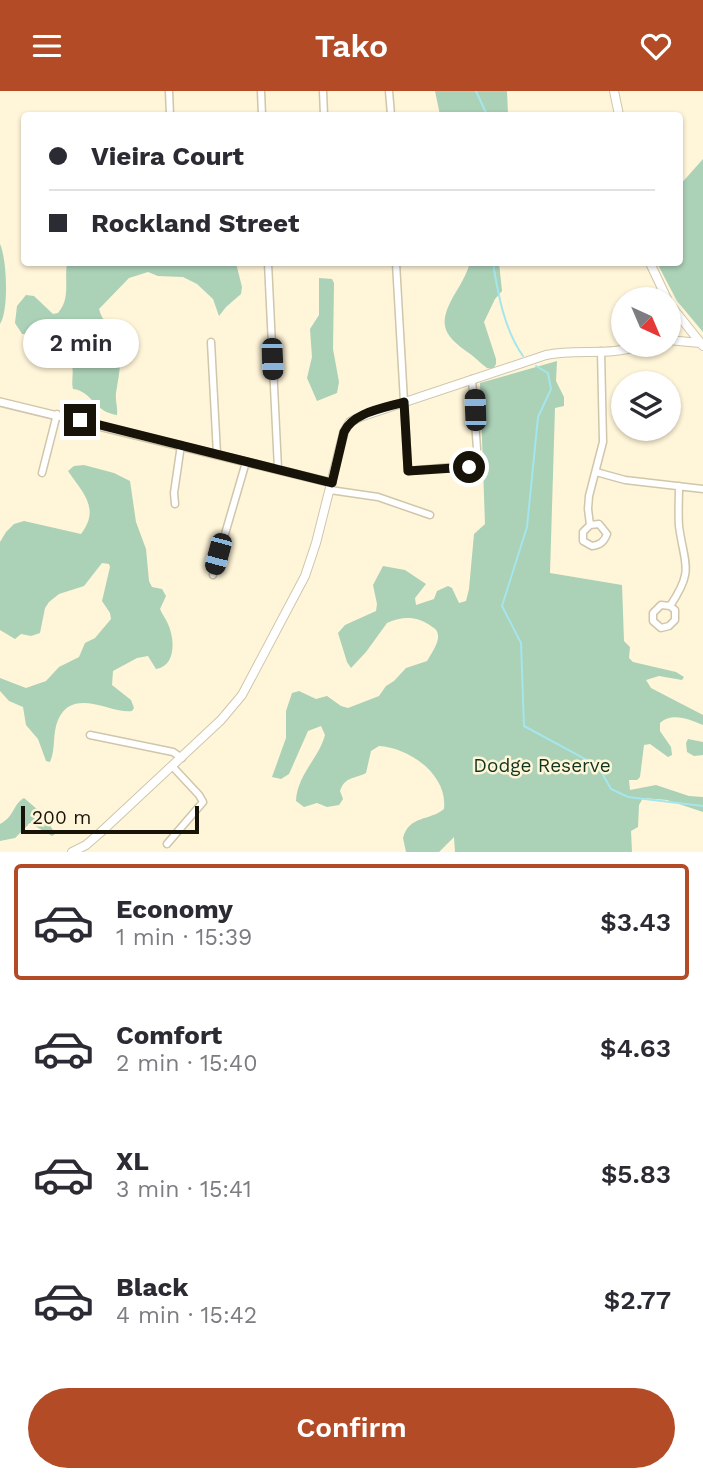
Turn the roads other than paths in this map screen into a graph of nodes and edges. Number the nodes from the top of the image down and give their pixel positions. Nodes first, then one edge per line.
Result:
1 (169, 91) edge
2 (261, 91) edge
3 (323, 91) edge
4 (389, 91) edge
5 (614, 91) edge
6 (170, 112) edge
7 (262, 112) edge
8 (324, 112) edge
9 (391, 112) edge
10 (618, 112) edge
11 (268, 266) edge
12 (396, 266) edge
13 (651, 266) edge
14 (660, 287) edge
15 (681, 320) edge
16 (211, 342) dead end
17 (681, 342) edge
18 (702, 344) edge
19 (611, 350) edge
20 (601, 351) junction
21 (472, 379) junction
22 (0, 402) edge
23 (404, 402) junction
24 (57, 414) junction
25 (181, 445) junction
26 (217, 454) junction
27 (246, 461) junction
28 (278, 469) junction
29 (596, 472) junction
30 (41, 473) dead end
31 (331, 486) junction
32 (679, 486) junction
33 (703, 489) edge
34 (175, 504) dead end
35 (430, 515) dead end
36 (590, 525) dead end
37 (213, 575) dead end
38 (670, 606) dead end
39 (90, 735) dead end
40 (182, 758) junction
41 (172, 766) junction
42 (167, 844) dead end
43 (72, 852) edge

1 - 6 street
2 - 7 street
3 - 8 street
4 - 9 street
5 - 10 main road
11 - 28 street
12 - 23 street
13 - 14 main road
15 - 18 main road
16 - 26 street
17 - 18 main road
19 - 20 main road
20 - 21 main road
20 - 29 street
21 - 23 main road
21 - 23 street
22 - 24 street
23 - 31 main road
24 - 25 street
24 - 30 street
25 - 26 street
25 - 34 street
26 - 27 street
27 - 28 street
27 - 37 street
28 - 31 street
29 - 32 street
29 - 36 street
31 - 35 street
31 - 40 main road
32 - 33 street
32 - 38 street
39 - 40 street
40 - 41 main road
41 - 42 street
41 - 43 main road

